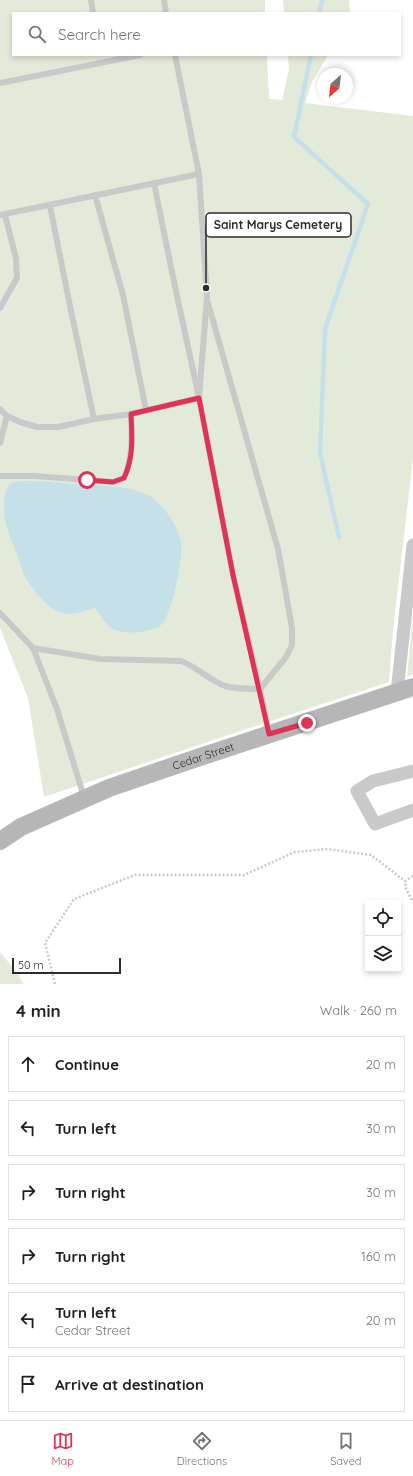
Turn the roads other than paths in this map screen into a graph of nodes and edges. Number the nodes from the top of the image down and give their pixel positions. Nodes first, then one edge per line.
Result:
1 (91, 0) edge
2 (164, 0) edge
3 (93, 12) edge
4 (166, 12) edge
5 (101, 56) edge
6 (135, 56) edge
7 (175, 56) edge
8 (102, 63) junction
9 (0, 84) edge
10 (199, 174) junction
11 (154, 183) junction
12 (95, 195) junction
13 (50, 206) junction
14 (2, 215) edge
15 (207, 297) junction
16 (0, 308) edge
17 (199, 398) junction
18 (0, 409) edge
19 (146, 410) junction
20 (131, 414) junction
21 (7, 416) junction
22 (94, 419) junction
23 (0, 443) edge
24 (0, 476) edge
25 (413, 545) edge
26 (0, 613) edge
27 (33, 648) junction
28 (260, 689) junction
29 (405, 690) edge
30 (269, 734) junction
31 (413, 771) edge
32 (84, 799) junction
33 (413, 810) edge
34 (0, 841) edge

1 - 3 lane
2 - 4 lane
5 - 8 lane
6 - 8 lane
7 - 10 lane
8 - 9 lane
10 - 11 lane
10 - 15 lane
11 - 12 lane
11 - 17 lane
12 - 13 lane
12 - 19 lane
13 - 14 lane
13 - 22 lane
14 - 16 lane
15 - 17 lane
15 - 28 lane
17 - 19 lane
17 - 28 lane
18 - 21 lane
19 - 20 lane
20 - 22 lane
20 - 24 lane
21 - 22 lane
21 - 23 lane
25 - 29 street
26 - 27 lane
27 - 28 lane
27 - 32 lane
28 - 30 lane
29 - 30 main road, Cedar Street
30 - 32 main road, Cedar Street
31 - 33 street
32 - 34 main road, Cedar Street

